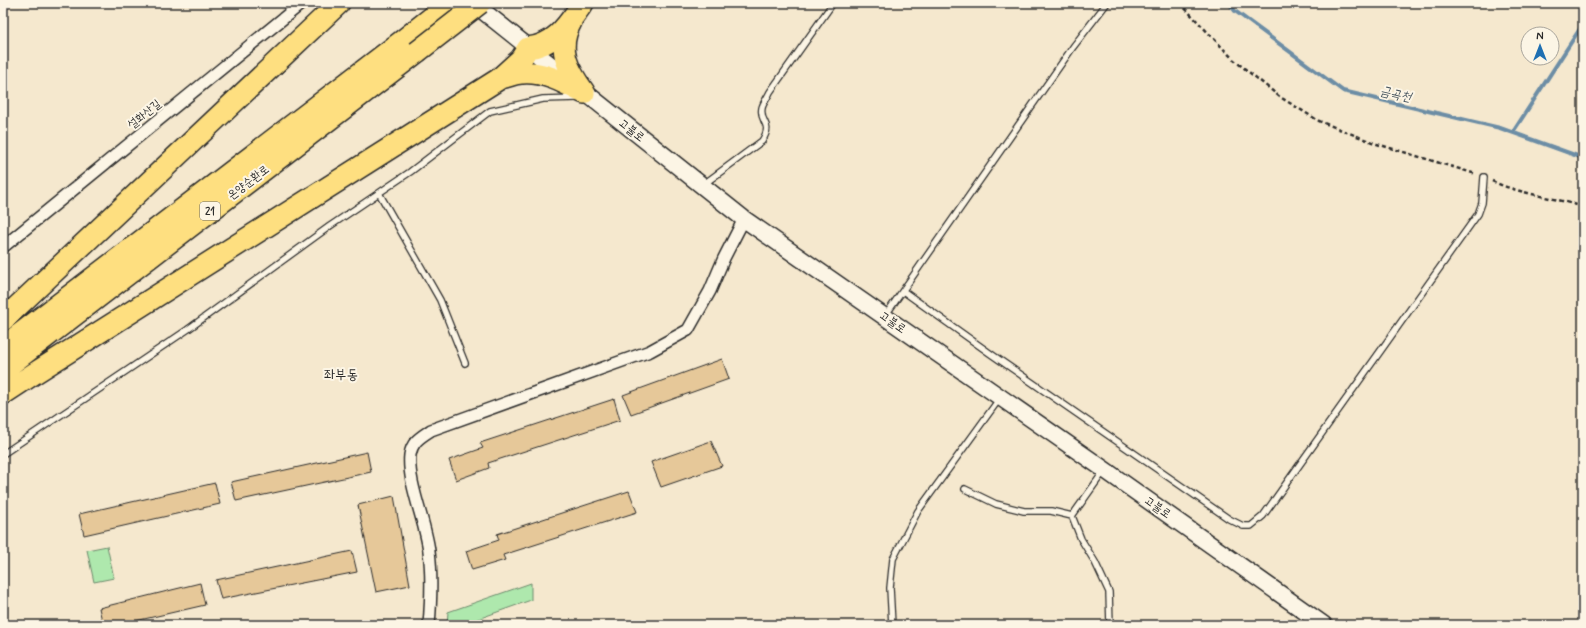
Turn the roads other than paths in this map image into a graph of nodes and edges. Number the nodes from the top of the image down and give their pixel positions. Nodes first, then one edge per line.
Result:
1 (302, 3) edge
2 (339, 3) edge
3 (450, 3) edge
4 (473, 3) edge
5 (480, 3) edge
6 (834, 3) edge
7 (1106, 3) edge
8 (579, 9) edge
9 (410, 47) junction
10 (528, 48) junction
11 (500, 78) junction
12 (587, 95) junction
13 (1484, 177) road end
14 (702, 185) junction
15 (379, 193) junction
16 (744, 219) junction
17 (3, 246) edge
18 (903, 291) junction
19 (885, 316) junction
20 (3, 320) edge
21 (3, 347) edge
22 (466, 363) dead end
23 (3, 370) edge
24 (3, 394) edge
25 (1001, 397) junction
26 (3, 454) edge
27 (1105, 470) junction
28 (965, 489) dead end
29 (1072, 516) junction
30 (429, 625) edge
31 (892, 625) edge
32 (1110, 625) edge
33 (1324, 625) edge

1 - 17 street, 설화산길
2 - 20 highway
3 - 9 highway, 21
4 - 10 main road, 고불로
5 - 9 highway, 21, bridge
6 - 14 lane
7 - 18 lane
8 - 10 highway
8 - 12 highway
9 - 21 highway, 온양순환로 / 21
9 - 23 highway, 온양순환로 / 21
10 - 11 highway
10 - 12 main road, 고불로
11 - 12 highway
11 - 24 highway
12 - 14 main road, 고불로
12 - 15 lane
13 - 18 lane
14 - 16 main road, 고불로
15 - 22 lane
15 - 26 lane
16 - 19 main road, 고불로
16 - 30 street
18 - 19 lane
19 - 25 main road, 고불로
25 - 27 main road, 고불로
25 - 31 lane
27 - 29 lane
27 - 33 main road, 고불로
28 - 29 lane
29 - 32 lane

